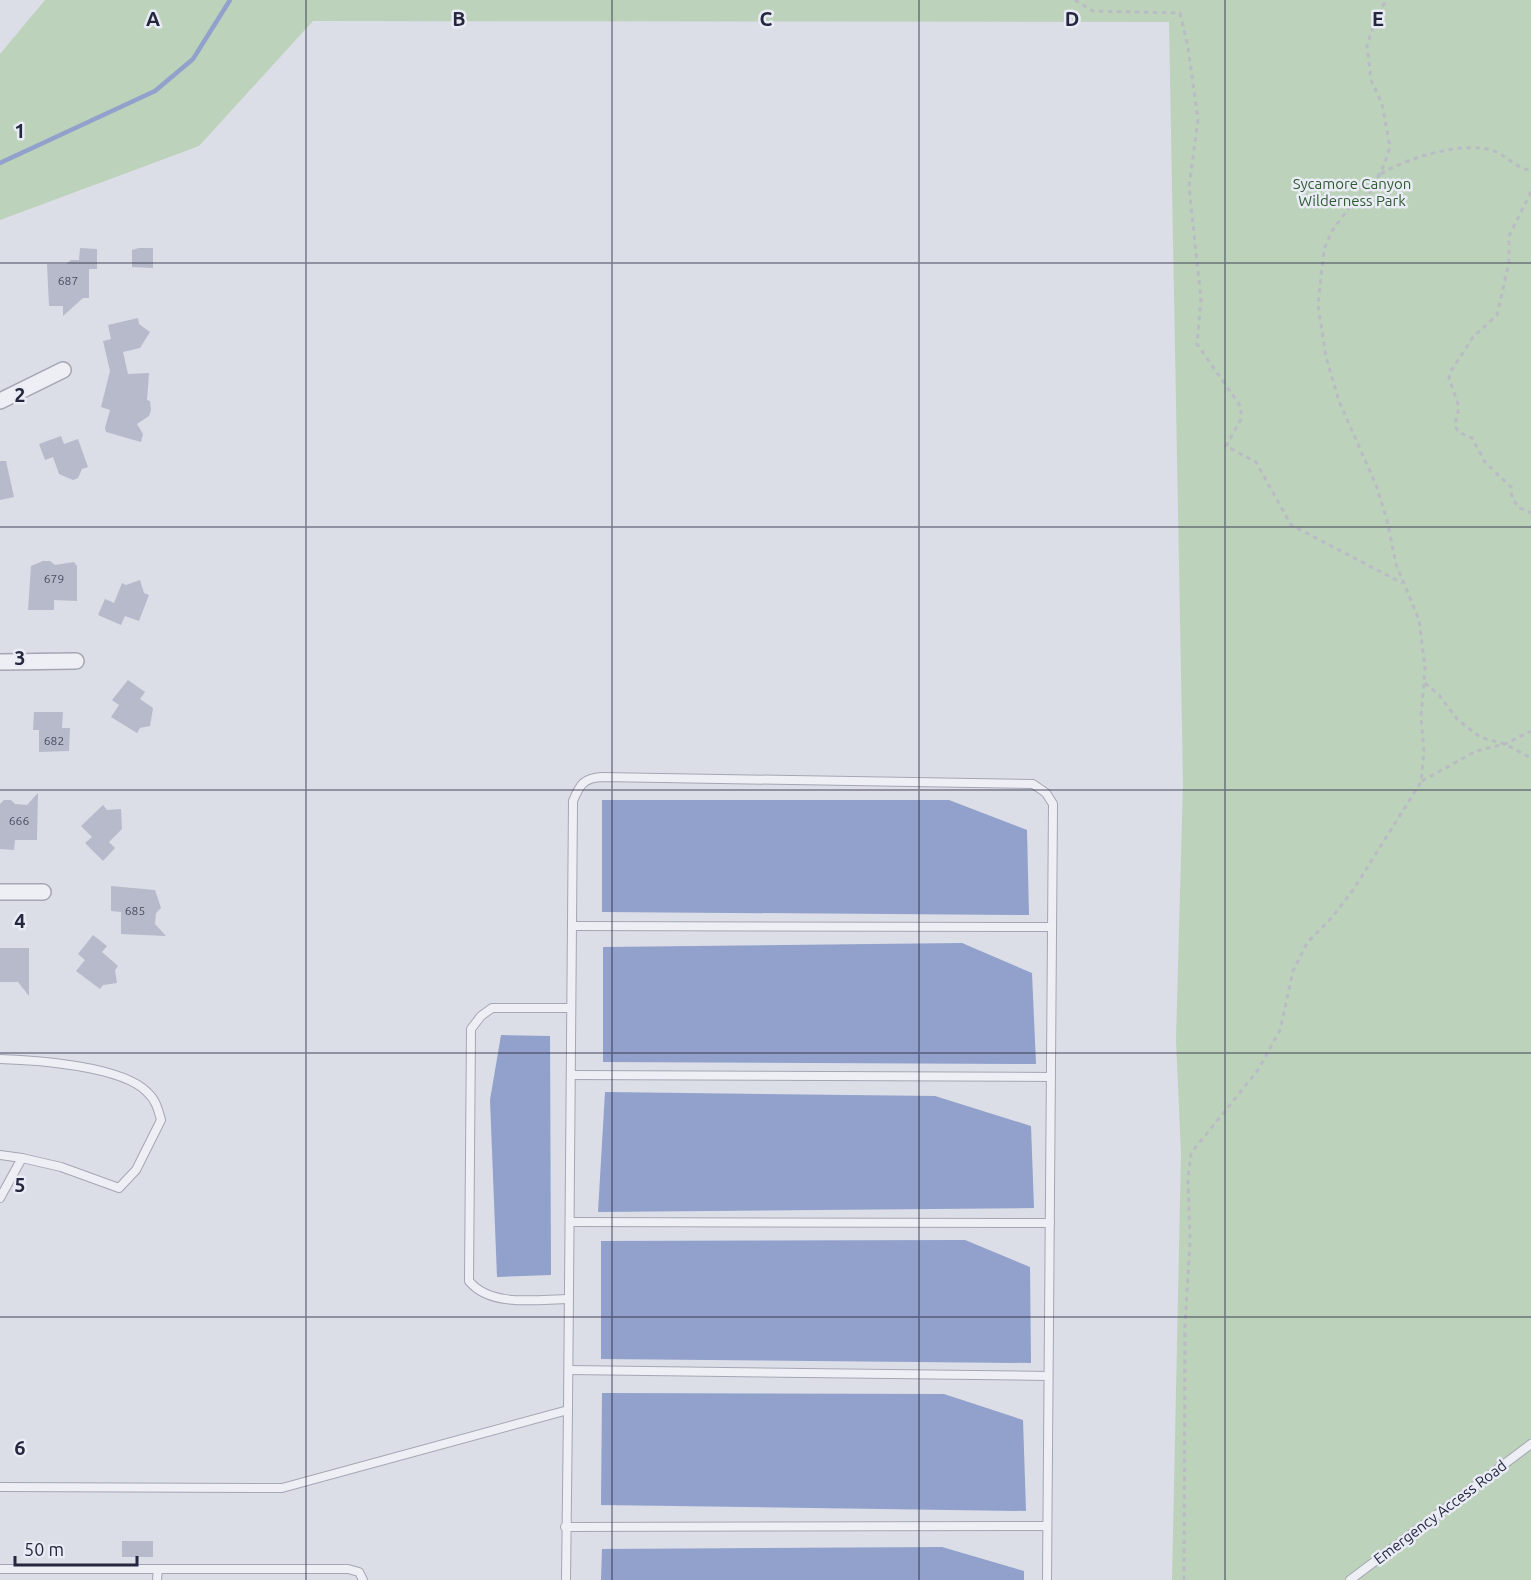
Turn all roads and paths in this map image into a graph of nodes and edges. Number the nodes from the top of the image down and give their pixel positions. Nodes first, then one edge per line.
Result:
1 (1075, 0) edge
2 (1388, 0) edge
3 (1531, 170) edge
4 (1380, 175) junction
5 (1531, 192) edge
6 (63, 370) dead end
7 (0, 401) edge
8 (1531, 513) edge
9 (1404, 584) junction
10 (76, 661) dead end
11 (0, 662) edge
12 (1425, 683) junction
13 (1531, 731) edge
14 (1505, 744) junction
15 (1531, 758) edge
16 (1421, 782) junction
17 (0, 892) edge
18 (43, 892) dead end
19 (572, 926) junction
20 (1052, 927) junction
21 (571, 1008) junction
22 (0, 1059) edge
23 (571, 1075) junction
24 (1051, 1077) junction
25 (0, 1155) edge
26 (21, 1158) junction
27 (0, 1198) edge
28 (570, 1222) junction
29 (1050, 1223) junction
30 (569, 1299) junction
31 (569, 1370) junction
32 (1048, 1376) junction
33 (568, 1410) junction
34 (1531, 1444) edge
35 (0, 1487) edge
36 (1047, 1526) junction
37 (566, 1527) junction
38 (0, 1569) edge
39 (158, 1569) junction
40 (157, 1580) edge
41 (363, 1580) edge
42 (566, 1580) edge
43 (1047, 1580) edge
44 (1184, 1580) edge
45 (1350, 1580) edge

1 - 9 path
2 - 4 path
3 - 4 path
4 - 9 path
5 - 8 path
6 - 7 street
9 - 12 path
10 - 11 street
12 - 14 path
12 - 16 path
13 - 14 path
14 - 15 path
14 - 16 path
16 - 44 path
17 - 18 street
19 - 20 lane
19 - 20 lane
19 - 21 lane
20 - 24 lane
21 - 23 lane
21 - 30 lane
22 - 26 lane
23 - 24 lane
23 - 28 lane
24 - 29 lane
25 - 26 lane
26 - 27 lane
28 - 29 lane
28 - 30 lane
29 - 32 lane
30 - 31 lane
31 - 32 lane
31 - 33 lane
32 - 36 lane
33 - 35 lane
33 - 37 lane
34 - 45 lane, Emergency Access Road
36 - 37 lane
36 - 43 lane
37 - 42 lane
38 - 39 lane
39 - 40 lane
39 - 41 lane

